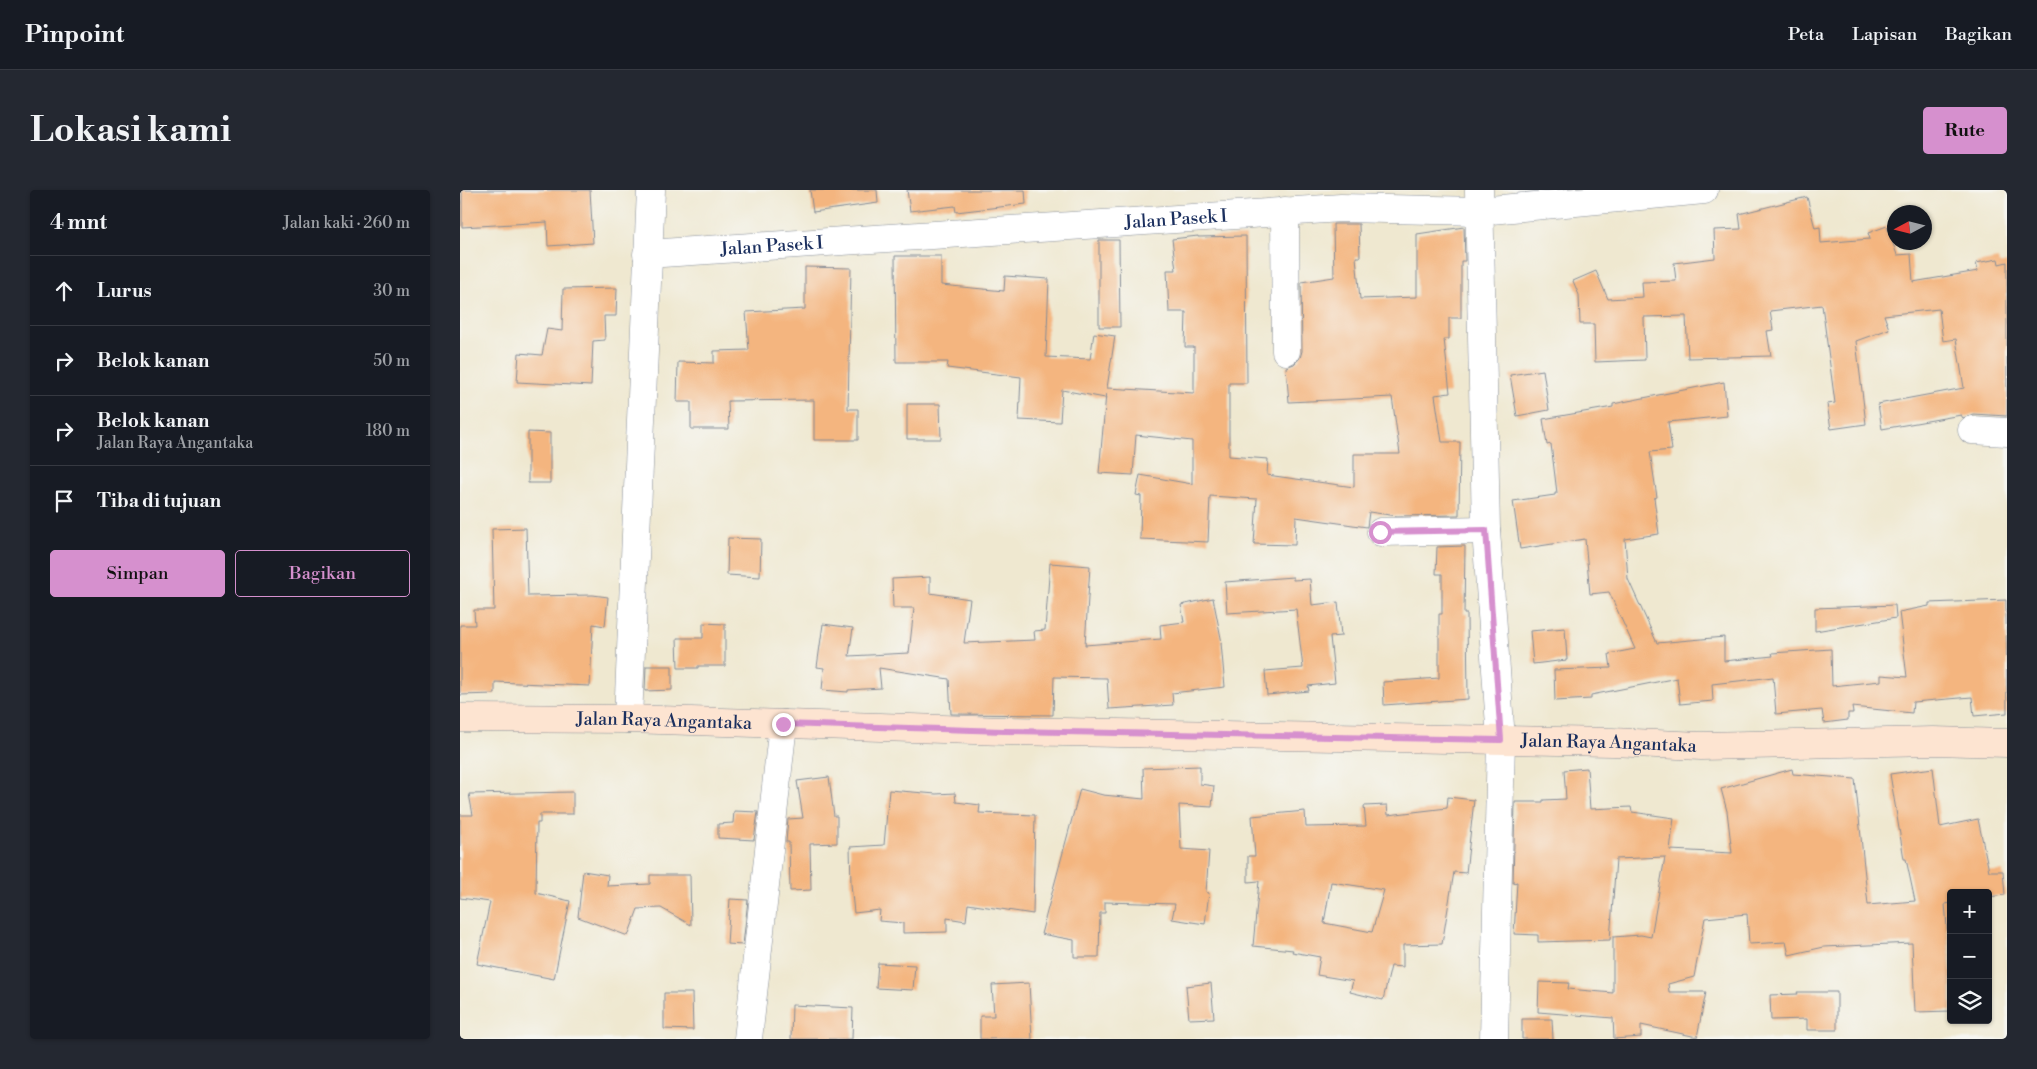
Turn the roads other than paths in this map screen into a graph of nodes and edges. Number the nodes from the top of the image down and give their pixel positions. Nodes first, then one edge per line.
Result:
1 (651, 190) edge
2 (1704, 190) edge
3 (1480, 200) edge
4 (1285, 211) junction
5 (646, 254) junction
6 (1286, 351) dead end
7 (1972, 430) dead end
8 (2007, 432) edge
9 (1486, 530) junction
10 (1380, 532) dead end
11 (460, 718) edge
12 (628, 719) junction
13 (783, 724) junction
14 (1501, 740) junction
15 (2007, 743) edge
16 (748, 1039) edge
17 (1494, 1039) edge

1 - 5 street
2 - 3 street, Jalan Pasek I
3 - 4 street, Jalan Pasek I
3 - 9 street
4 - 5 street, Jalan Pasek I
4 - 6 street
5 - 12 street
7 - 8 street
9 - 10 street
9 - 14 street
11 - 12 main road, Jalan Raya Angantaka
12 - 13 main road, Jalan Raya Angantaka
13 - 14 main road, Jalan Raya Angantaka
13 - 16 street
14 - 15 main road, Jalan Raya Angantaka
14 - 17 street

